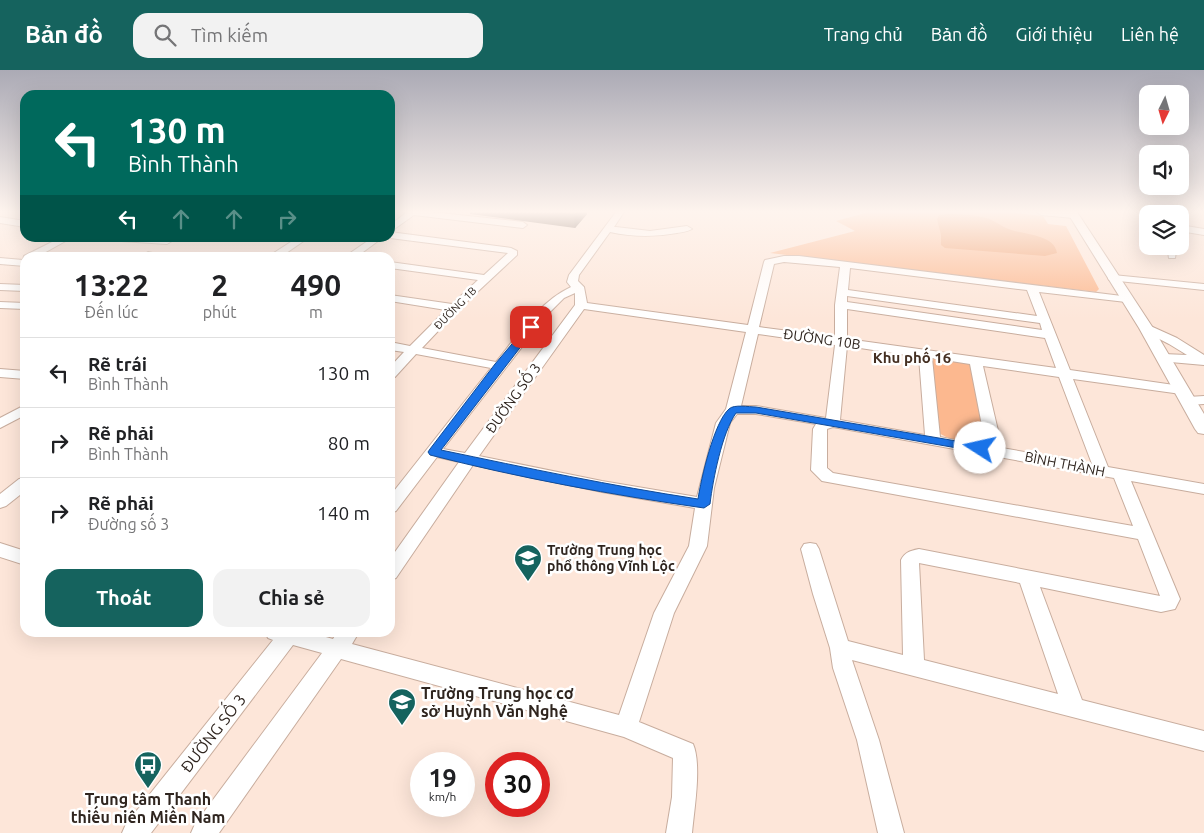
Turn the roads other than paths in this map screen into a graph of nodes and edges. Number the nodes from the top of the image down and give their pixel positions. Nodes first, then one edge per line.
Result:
1 (484, 248) edge
2 (594, 248) edge
3 (1093, 248) edge
4 (0, 261) edge
5 (20, 262) edge
6 (844, 265) junction
7 (395, 266) edge
8 (486, 278) junction
9 (1112, 278) junction
10 (20, 283) edge
11 (0, 287) edge
12 (579, 287) junction
13 (1204, 287) edge
14 (12, 288) junction
15 (20, 288) edge
16 (1032, 288) junction
17 (841, 298) junction
18 (395, 299) edge
19 (1126, 299) junction
20 (581, 304) junction
21 (0, 305) edge
22 (20, 306) edge
23 (395, 307) edge
24 (451, 312) junction
25 (1044, 320) junction
26 (1146, 328) junction
27 (752, 329) junction
28 (1051, 335) junction
29 (842, 342) junction
30 (395, 347) edge
31 (414, 350) junction
32 (925, 353) junction
33 (1163, 358) junction
34 (976, 360) junction
35 (1203, 360) edge
36 (499, 366) junction
37 (395, 369) edge
38 (0, 373) edge
39 (20, 373) edge
40 (1066, 373) junction
41 (1184, 396) junction
42 (1204, 400) edge
43 (733, 410) junction
44 (20, 412) edge
45 (833, 423) junction
46 (0, 424) edge
47 (1204, 429) edge
48 (933, 440) junction
49 (995, 451) junction
50 (434, 452) junction
51 (469, 459) junction
52 (1102, 471) junction
53 (1122, 474) junction
54 (20, 487) edge
55 (1204, 489) edge
56 (395, 500) edge
57 (0, 502) edge
58 (704, 504) junction
59 (1144, 534) junction
60 (810, 549) dead end
61 (0, 550) edge
62 (20, 556) edge
63 (395, 566) edge
64 (1027, 578) junction
65 (283, 637) edge
66 (310, 637) edge
67 (343, 641) edge
68 (840, 648) junction
69 (914, 667) junction
70 (1074, 708) junction
71 (626, 727) junction
72 (1202, 741) dead end
73 (135, 833) edge
74 (204, 833) edge
75 (679, 833) edge
76 (891, 833) edge

1 - 8 street, ĐƯỜNG 1B
2 - 12 street
3 - 9 street
4 - 5 street
6 - 16 street
6 - 17 street
6 - 27 street
7 - 8 street
8 - 24 street, ĐƯỜNG 1B
9 - 13 street
9 - 19 street
10 - 14 street
11 - 14 street
12 - 20 street
12 - 36 street, ĐƯỜNG SỐ 3
14 - 15 street
16 - 19 street
16 - 25 street
17 - 25 street
17 - 28 street
17 - 29 street
18 - 24 street
19 - 26 street
20 - 27 street, ĐƯỜNG 10B
20 - 51 street, ĐƯỜNG SỐ 3
21 - 22 street
23 - 24 street
24 - 31 street, ĐƯỜNG 1B
25 - 28 street
26 - 33 street
26 - 35 street
27 - 29 street, ĐƯỜNG 10B
27 - 43 street
28 - 40 street
29 - 32 street, ĐƯỜNG 10B
29 - 45 street
30 - 31 street
31 - 36 street
31 - 37 street, ĐƯỜNG 1B
32 - 34 street, ĐƯỜNG 10B
32 - 48 street
33 - 35 street
33 - 41 street
34 - 40 street, ĐƯỜNG 10B
34 - 49 street
36 - 50 street, ĐƯỜNG SỐ 3
38 - 39 street
40 - 41 street, ĐƯỜNG 10B
40 - 52 street
41 - 42 street, ĐƯỜNG 10B
41 - 47 street
43 - 45 street, BÌNH THÀNH
43 - 58 street
44 - 46 street
45 - 48 street, BÌNH THÀNH
45 - 59 street
48 - 49 street, BÌNH THÀNH
49 - 52 street, BÌNH THÀNH
50 - 51 street
50 - 56 street, ĐƯỜNG SỐ 3
51 - 58 street
51 - 63 street, ĐƯỜNG SỐ 3
52 - 53 street, BÌNH THÀNH
53 - 55 street, BÌNH THÀNH
53 - 59 street
54 - 57 street
58 - 71 street
59 - 64 street
60 - 68 street
61 - 62 street
64 - 69 street
64 - 70 street
65 - 73 street, ĐƯỜNG SỐ 3
66 - 67 street
67 - 71 street
67 - 74 street
68 - 69 street
68 - 76 street
69 - 70 street
70 - 72 street
71 - 75 street

